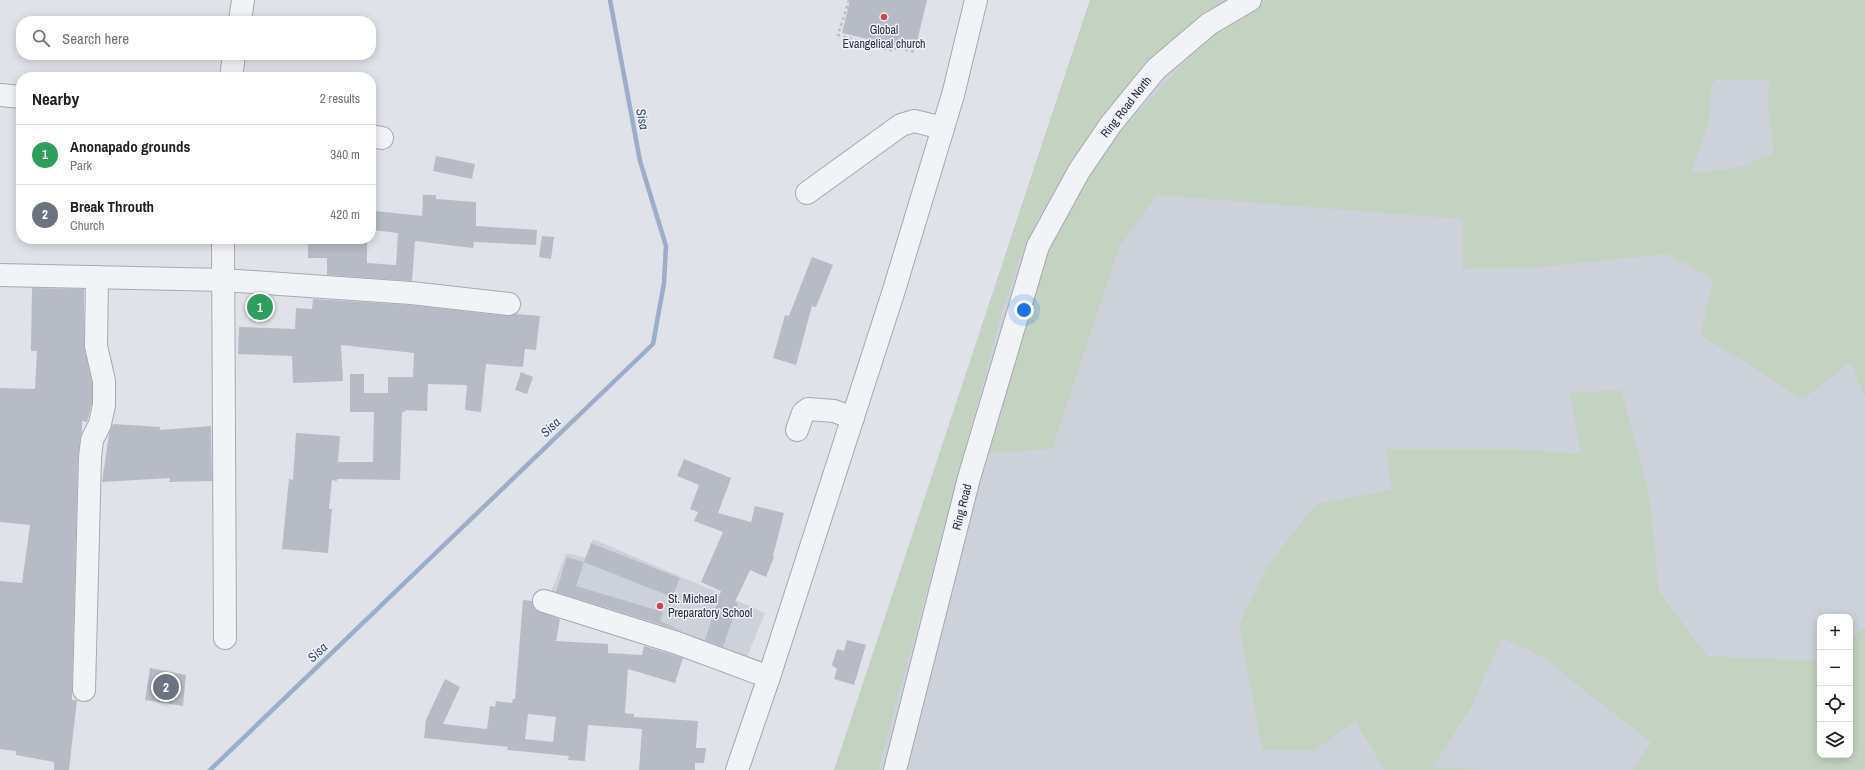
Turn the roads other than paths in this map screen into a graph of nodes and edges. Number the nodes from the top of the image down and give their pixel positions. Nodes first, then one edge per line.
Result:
1 (243, 0) edge
2 (976, 0) edge
3 (1250, 0) edge
4 (241, 16) edge
5 (233, 60) edge
6 (232, 72) edge
7 (0, 95) edge
8 (16, 97) edge
9 (943, 128) junction
10 (807, 194) dead end
11 (223, 244) edge
12 (1038, 246) joint
13 (0, 275) edge
14 (97, 277) junction
15 (223, 280) junction
16 (509, 304) dead end
17 (853, 418) junction
18 (797, 430) dead end
19 (544, 601) dead end
20 (225, 638) dead end
21 (769, 677) junction
22 (84, 690) dead end
23 (897, 762) edge
24 (737, 770) edge

1 - 4 street
2 - 9 street
3 - 12 street, Ring Road North
5 - 6 street
7 - 8 street
9 - 10 street
9 - 17 street
11 - 15 street
12 - 23 street, Ring Road
13 - 14 street
14 - 15 street
14 - 22 street
15 - 16 street
15 - 20 street
17 - 18 street
17 - 21 street
19 - 21 street
21 - 24 street

